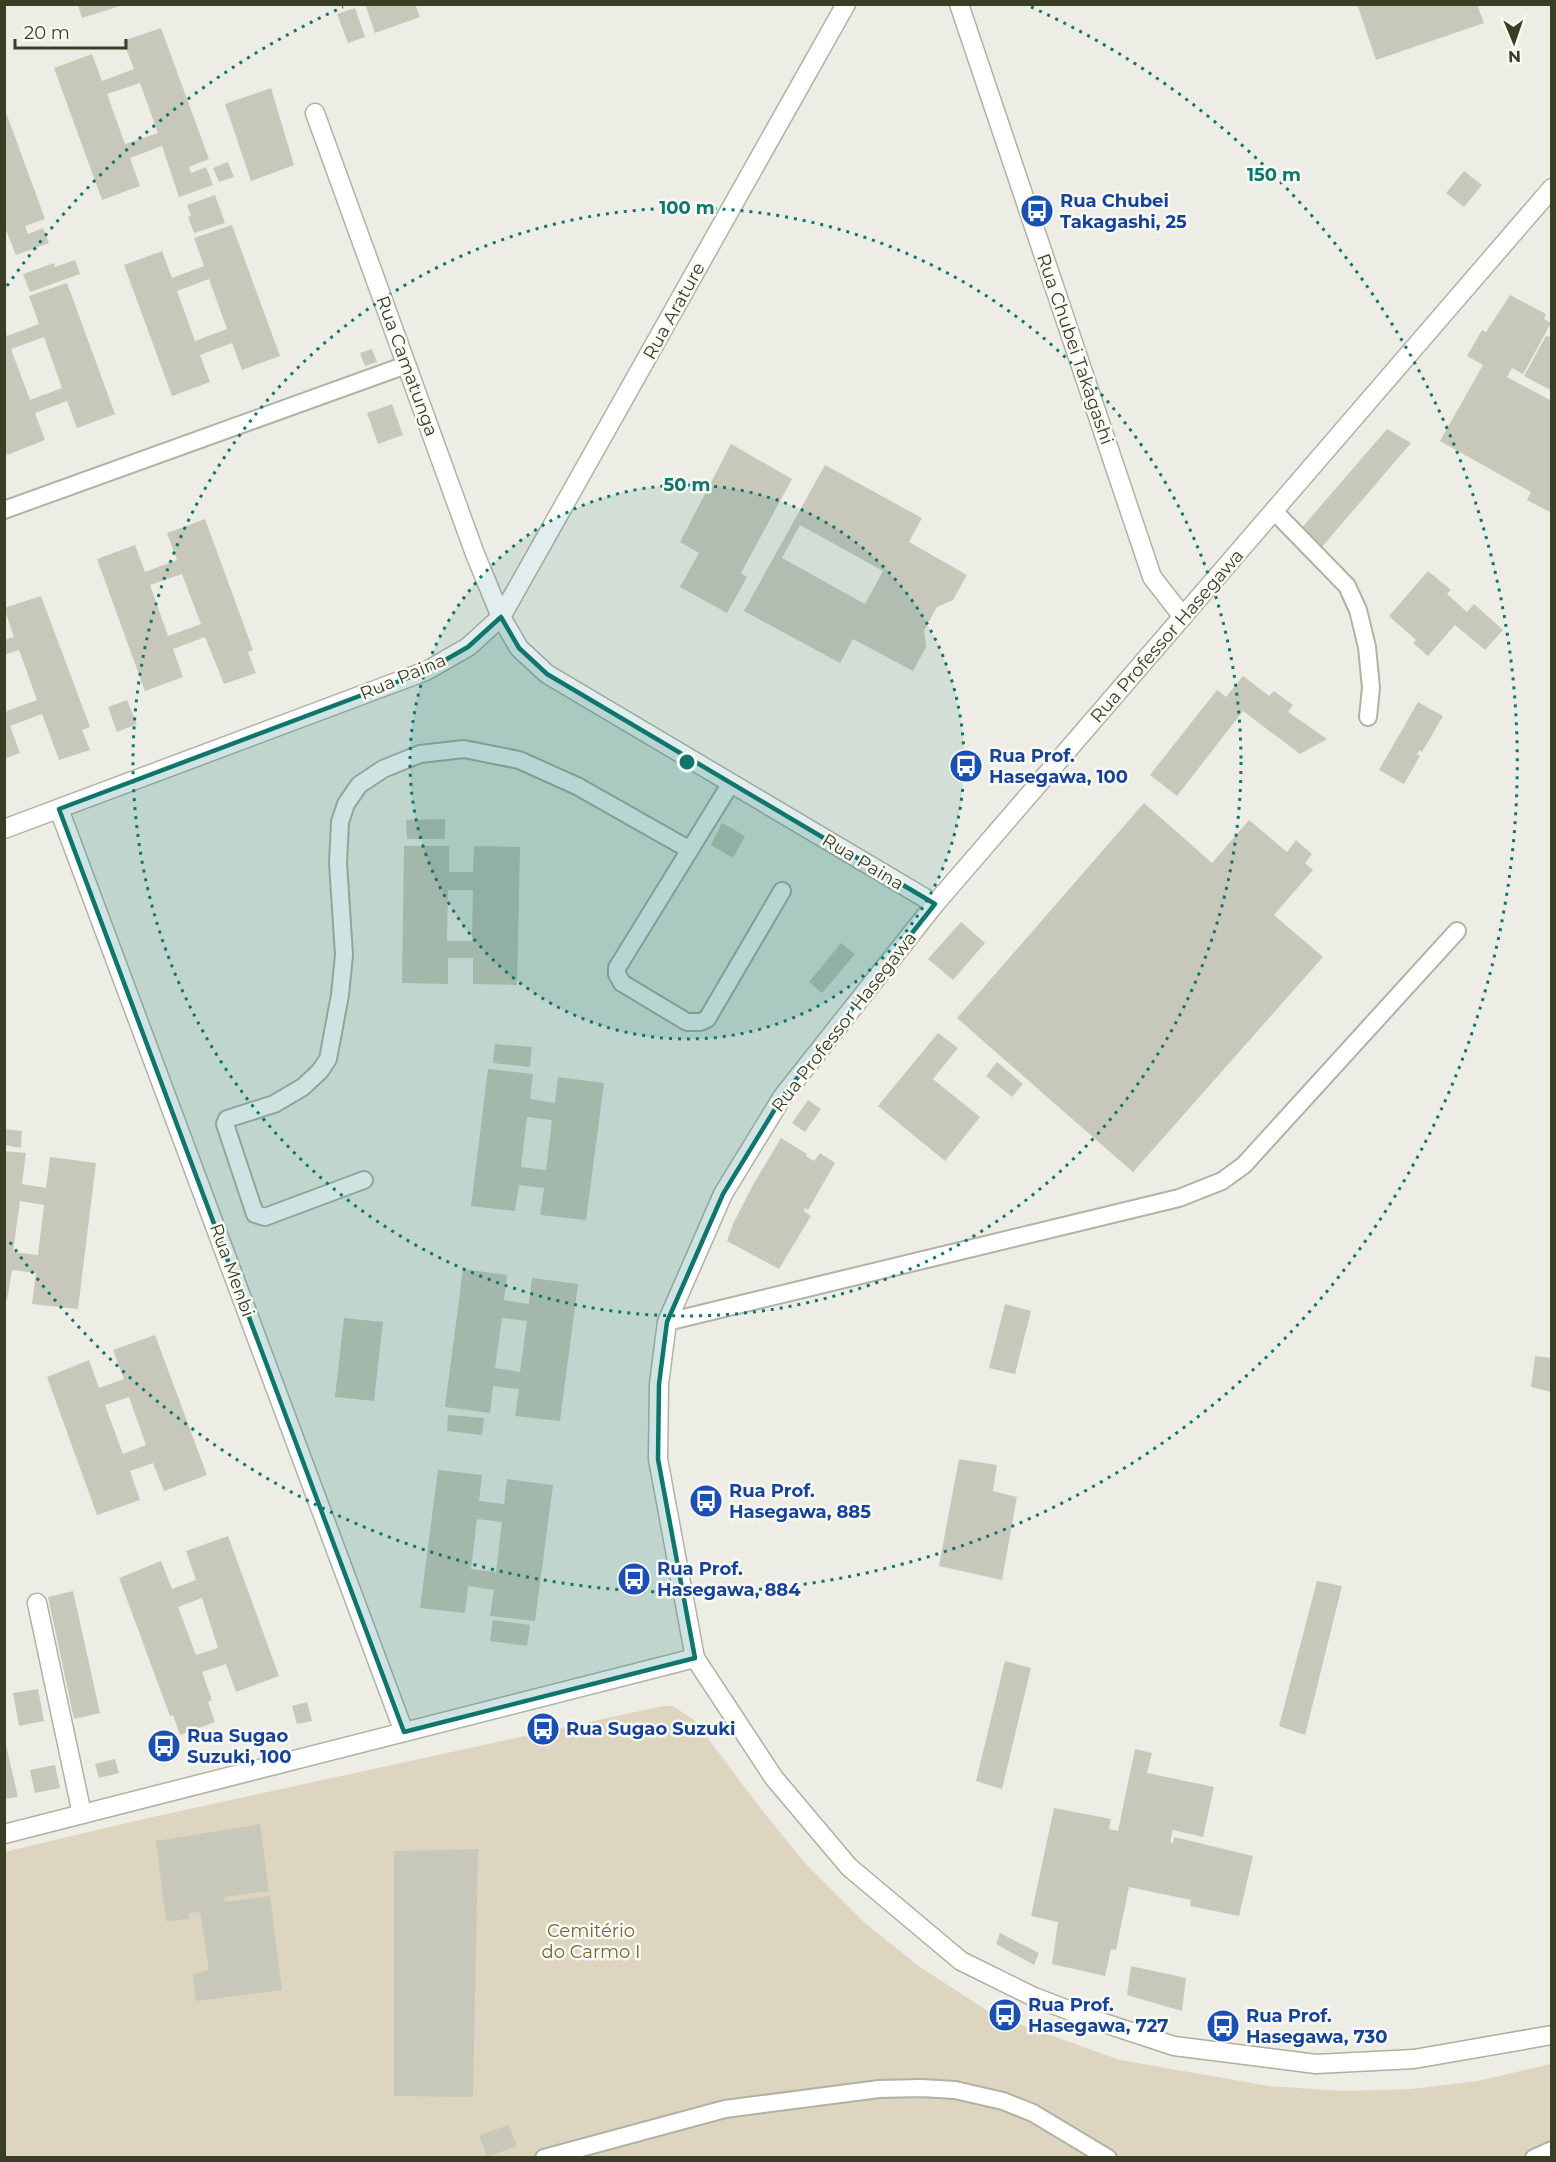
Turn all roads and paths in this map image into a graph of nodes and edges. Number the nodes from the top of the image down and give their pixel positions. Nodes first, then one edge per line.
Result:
1 (846, 4) edge
2 (959, 4) edge
3 (315, 113) dead end
4 (1551, 188) edge
5 (406, 365) junction
6 (4, 510) edge
7 (1274, 511) junction
8 (501, 617) junction
9 (1183, 617) junction
10 (1368, 717) dead end
11 (731, 783) junction
12 (59, 809) junction
13 (4, 829) edge
14 (690, 850) junction
15 (782, 891) dead end
16 (935, 904) junction
17 (1457, 931) dead end
18 (364, 1180) dead end
19 (667, 1322) junction
20 (37, 1603) dead end
21 (695, 1658) junction
22 (404, 1732) junction
23 (82, 1814) junction
24 (4, 1834) edge
25 (1551, 2035) edge
26 (1551, 2150) edge
27 (544, 2157) edge
28 (1108, 2157) edge
29 (1534, 2157) edge

1 - 8 street, Rua Arature
2 - 9 street, Rua Chubei Takagashi
3 - 5 street, Rua Camatunga
4 - 7 street, Rua Professor Hasegawa
5 - 6 lane
5 - 8 street, Rua Camatunga
7 - 9 street, Rua Professor Hasegawa
7 - 10 lane
8 - 11 street, Rua Paina
8 - 12 street, Rua Paina
9 - 16 street, Rua Professor Hasegawa
11 - 14 lane
11 - 16 street, Rua Paina
12 - 13 street, Rua Paina
12 - 22 street, Rua Menbi
14 - 15 lane
14 - 18 lane
16 - 19 street, Rua Professor Hasegawa
17 - 19 lane
19 - 21 street, Rua Professor Hasegawa
20 - 23 street
21 - 22 street
21 - 25 street, Rua Professor Hasegawa
22 - 23 street
23 - 24 street
26 - 29 lane
27 - 28 lane

